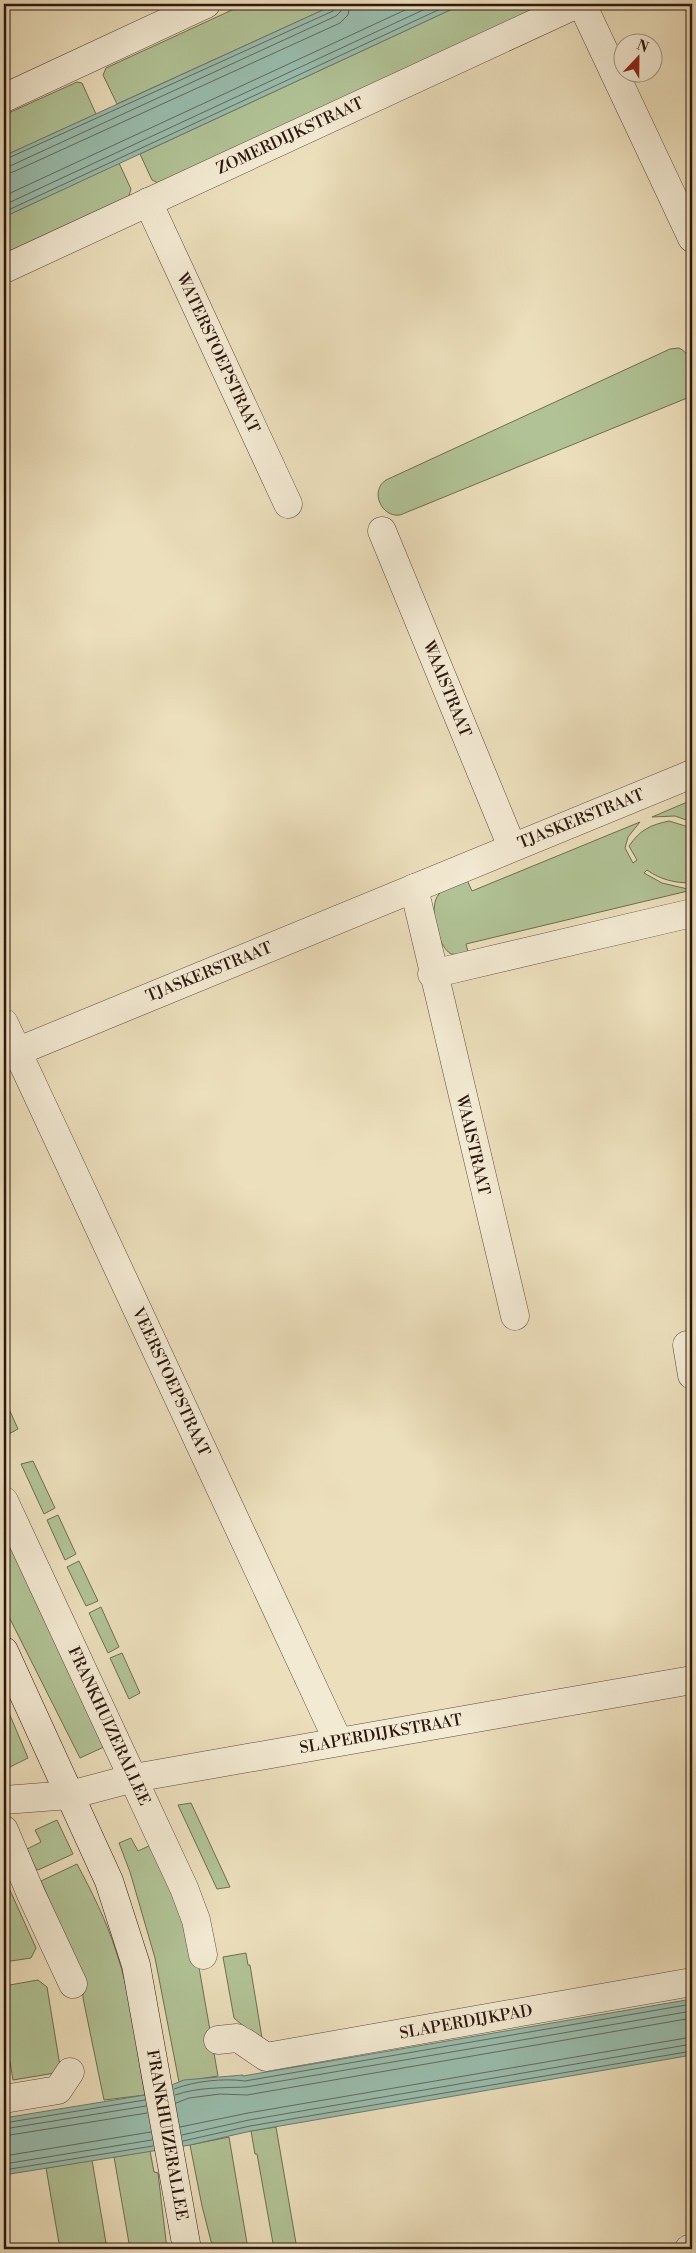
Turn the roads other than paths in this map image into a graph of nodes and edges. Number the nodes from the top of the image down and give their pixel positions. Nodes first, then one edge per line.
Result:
1 (206, 4) edge
2 (577, 4) edge
3 (582, 4) edge
4 (4, 98) edge
5 (148, 202) junction
6 (692, 238) edge
7 (4, 268) edge
8 (288, 504) dead end
9 (382, 531) dead end
10 (692, 774) edge
11 (512, 847) junction
12 (414, 888) junction
13 (692, 913) edge
14 (432, 974) junction
15 (4, 1023) edge
16 (10, 1054) edge
17 (514, 1316) dead end
18 (687, 1345) dead end
19 (692, 1375) edge
20 (4, 1501) edge
21 (4, 1651) edge
22 (692, 1680) edge
23 (338, 1741) junction
24 (134, 1778) junction
25 (70, 1795) junction
26 (4, 1800) edge
27 (4, 1830) edge
28 (202, 1955) dead end
29 (692, 1982) edge
30 (73, 1984) dead end
31 (233, 2040) dead end
32 (79, 2071) dead end
33 (4, 2099) edge
34 (187, 2249) edge

1 - 4 street
2 - 5 street, ZOMERDIJKSTRAAT
3 - 6 street
5 - 7 street, ZOMERDIJKSTRAAT
5 - 8 street, WATERSTOEPSTRAAT
9 - 11 street, WAAISTRAAT
10 - 11 street, TJASKERSTRAAT
11 - 12 street, TJASKERSTRAAT
12 - 14 street
12 - 16 street, TJASKERSTRAAT
13 - 14 street
14 - 17 street, WAAISTRAAT
15 - 16 street, VEERSTOEPSTRAAT
16 - 23 street, VEERSTOEPSTRAAT
18 - 19 street
20 - 24 street, FRANKHUIZERALLEE
21 - 25 street, FRANKHUIZERALLEE
22 - 23 street, SLAPERDIJKSTRAAT
23 - 24 street, SLAPERDIJKSTRAAT
24 - 25 street, SLAPERDIJKSTRAAT
24 - 28 street, FRANKHUIZERALLEE
25 - 26 street
25 - 34 street, FRANKHUIZERALLEE
27 - 30 street
29 - 31 street, SLAPERDIJKPAD
32 - 33 street

